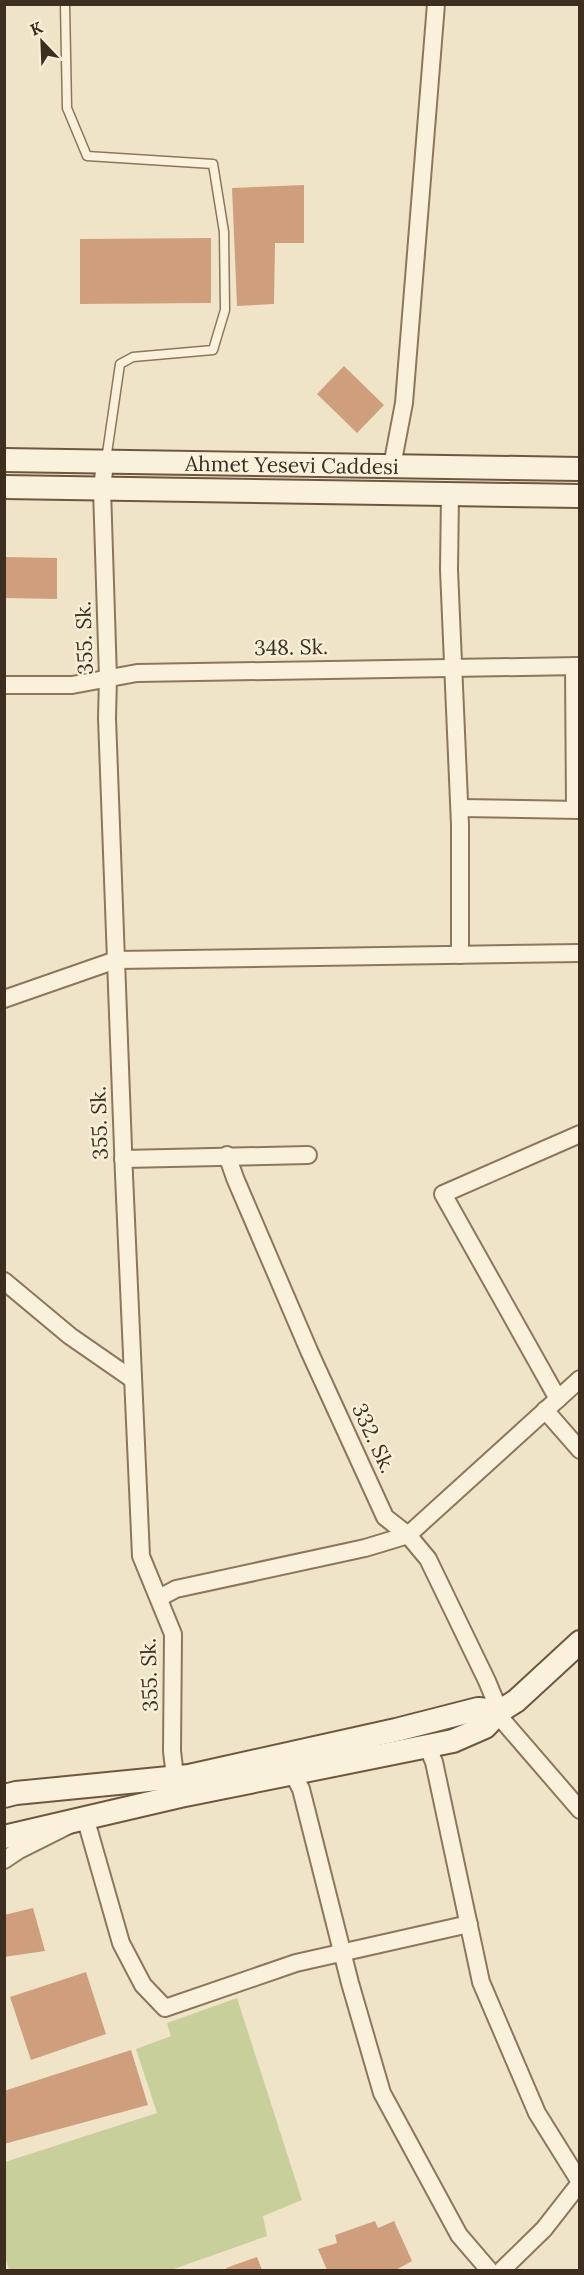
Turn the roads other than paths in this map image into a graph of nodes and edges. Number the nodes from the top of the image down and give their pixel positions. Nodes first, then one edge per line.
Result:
1 (65, 4) edge
2 (436, 4) edge
3 (4, 460) edge
4 (105, 462) junction
5 (392, 466) junction
6 (579, 469) edge
7 (4, 487) edge
8 (102, 489) junction
9 (450, 494) junction
10 (579, 496) edge
11 (577, 666) edge
12 (453, 667) junction
13 (108, 678) junction
14 (4, 685) edge
15 (460, 808) junction
16 (577, 810) edge
17 (579, 954) edge
18 (460, 955) junction
19 (116, 960) junction
20 (4, 999) edge
21 (579, 1134) edge
22 (227, 1155) junction
23 (308, 1155) dead end
24 (123, 1159) junction
25 (4, 1281) edge
26 (132, 1379) junction
27 (579, 1379) edge
28 (558, 1399) junction
29 (545, 1410) junction
30 (579, 1450) edge
31 (408, 1535) junction
32 (159, 1598) junction
33 (579, 1642) edge
34 (502, 1717) junction
35 (427, 1746) junction
36 (293, 1774) junction
37 (175, 1777) junction
38 (4, 1796) edge
39 (579, 1810) edge
40 (84, 1817) junction
41 (4, 1837) edge
42 (4, 1860) edge
43 (469, 1924) junction
44 (342, 1953) junction
45 (579, 2182) edge
46 (489, 2271) edge
47 (502, 2271) edge

1 - 4 lane
2 - 5 street
3 - 4 street, Ahmet Yesevi Caddesi
4 - 5 street, Ahmet Yesevi Caddesi
4 - 8 street, 355. Sk.
5 - 6 street, Ahmet Yesevi Caddesi
7 - 8 street, Ahmet Yesevi Caddesi
8 - 9 street, Ahmet Yesevi Caddesi
8 - 13 street, 355. Sk.
9 - 10 street, Ahmet Yesevi Caddesi
9 - 12 street
11 - 12 street, 348. Sk.
11 - 16 street
12 - 13 street, 348. Sk.
12 - 15 street
13 - 14 street, 348. Sk.
13 - 19 street, 355. Sk.
15 - 16 street
15 - 18 street
17 - 18 street
18 - 19 street
19 - 20 street
19 - 24 street, 355. Sk.
21 - 28 street
22 - 23 street
22 - 24 street
22 - 31 street, 332. Sk.
24 - 26 street, 355. Sk.
25 - 26 street
26 - 32 street, 355. Sk.
27 - 28 street
28 - 29 street
29 - 30 street
29 - 31 street
31 - 32 street
31 - 34 street, 332. Sk.
32 - 37 street, 355. Sk.
33 - 34 street
34 - 35 street
34 - 37 street
34 - 39 street, 332. Sk.
35 - 36 street
35 - 43 street
36 - 40 street
36 - 44 street
37 - 38 street
40 - 41 street
40 - 42 street
40 - 44 street
43 - 44 street
43 - 45 street
44 - 46 street
45 - 47 street

